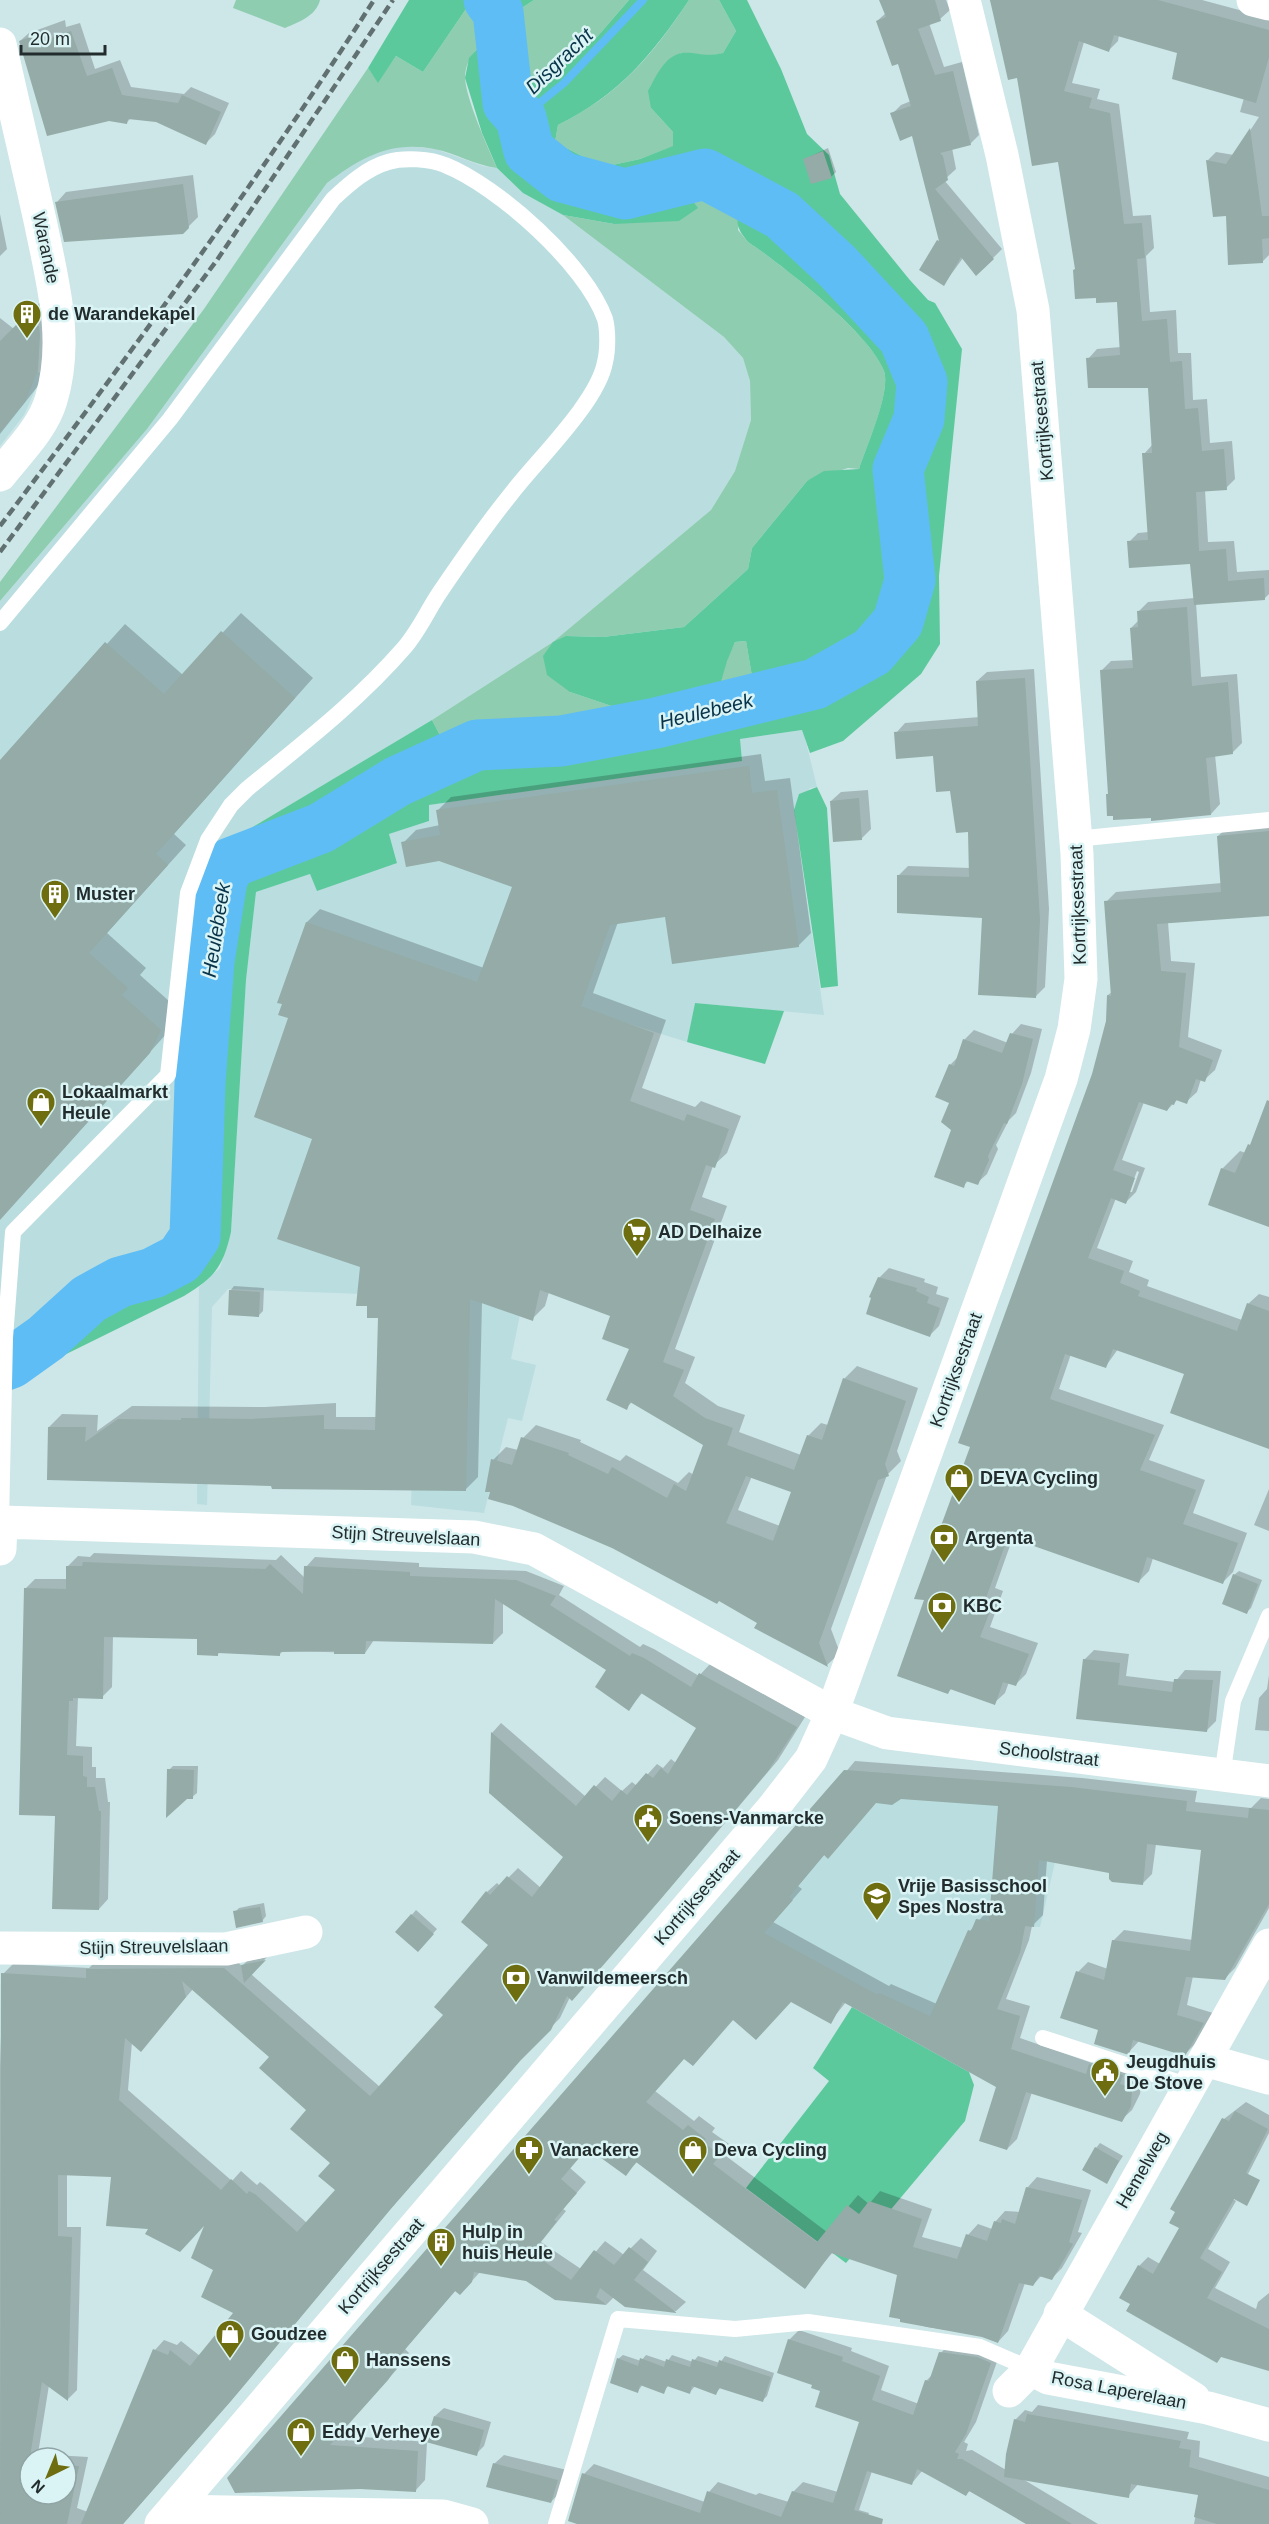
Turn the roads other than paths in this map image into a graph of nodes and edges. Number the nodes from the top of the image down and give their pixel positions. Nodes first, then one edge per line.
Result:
1 (964, 0) edge
2 (1253, 0) edge
3 (1269, 4) edge
4 (0, 44) edge
5 (0, 475) edge
6 (0, 623) edge
7 (1269, 820) edge
8 (1076, 839) junction
9 (1, 1522) edge
10 (0, 1549) edge
11 (1269, 1616) edge
12 (832, 1713) junction
13 (1222, 1776) junction
14 (1269, 1781) edge
15 (306, 1932) dead end
16 (1269, 1945) edge
17 (0, 1948) edge
18 (1043, 2038) dead end
19 (1197, 2073) junction
20 (1269, 2078) edge
21 (1060, 2314) junction
22 (1020, 2380) junction
23 (1208, 2408) junction
24 (1269, 2425) edge
25 (167, 2517) edge
26 (472, 2524) edge
27 (556, 2524) edge

1 - 8 street, Kortrijksestraat
2 - 3 street
4 - 5 street, Warande
6 - 9 lane
7 - 8 lane
8 - 12 street, Kortrijksestraat
9 - 10 street
9 - 12 street, Stijn Streuvelslaan
11 - 13 lane
12 - 13 street, Schoolstraat
12 - 25 street, Kortrijksestraat
13 - 14 street, Schoolstraat
15 - 17 street, Stijn Streuvelslaan
16 - 19 street, Hemelweg
18 - 19 lane
19 - 20 street
19 - 21 street, Hemelweg
21 - 22 street, Hemelweg
21 - 23 street, Rosa Laperelaan
22 - 23 street, Rosa Laperelaan
22 - 27 lane
23 - 24 street, Rosa Laperelaan
25 - 26 street

